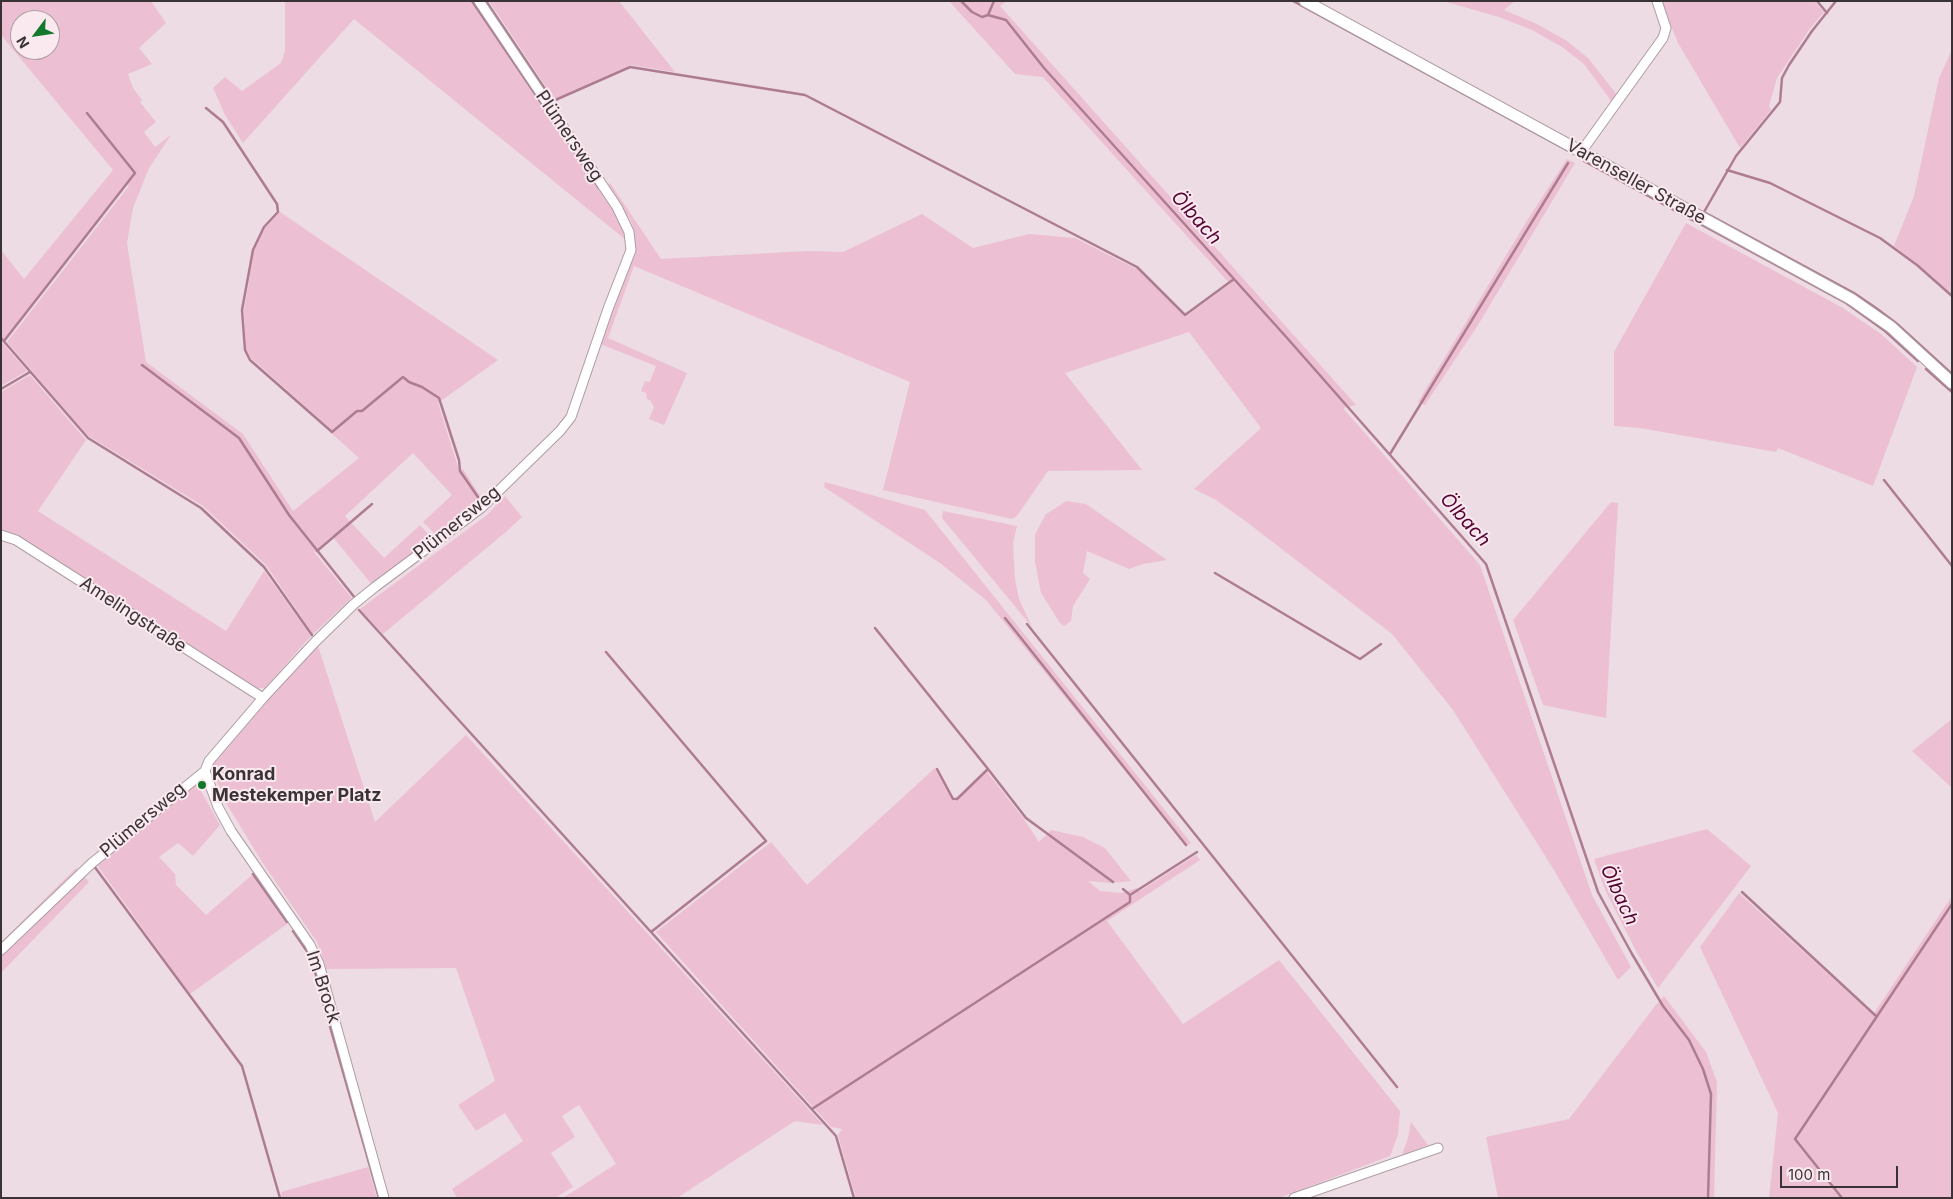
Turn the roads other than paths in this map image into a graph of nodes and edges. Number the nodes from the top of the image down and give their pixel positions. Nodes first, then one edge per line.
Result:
1 (479, 1) edge
2 (1305, 1) edge
3 (1657, 1) edge
4 (1581, 152) junction
5 (1952, 383) edge
6 (1, 535) edge
7 (263, 698) junction
8 (205, 770) junction
9 (1, 950) edge
10 (1438, 1148) dead end
11 (384, 1198) edge
12 (1294, 1198) edge

1 - 7 street, Plümersweg
2 - 4 main road, Varenseller Straße
3 - 4 street
4 - 5 main road, Varenseller Straße
6 - 7 street, Amelingstraße
7 - 8 street, Plümersweg
8 - 9 street, Plümersweg
8 - 11 street, Im Brock
10 - 12 street

